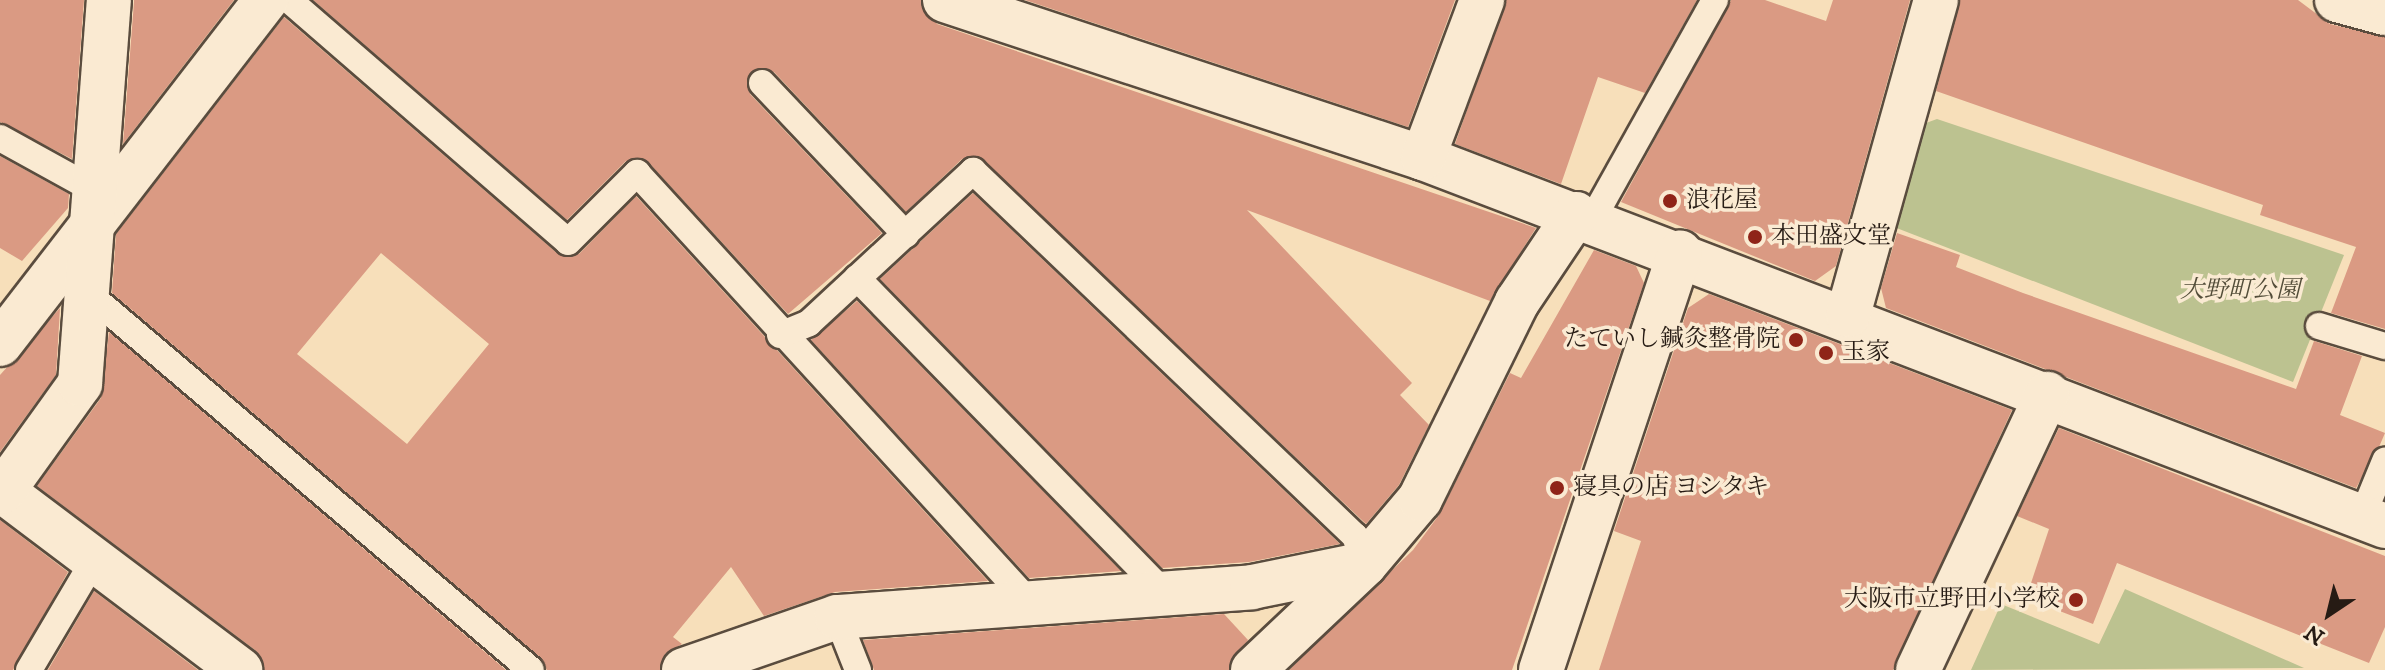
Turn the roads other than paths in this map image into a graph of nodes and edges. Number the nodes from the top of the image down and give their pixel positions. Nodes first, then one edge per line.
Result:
1 (109, 0) edge
2 (266, 0) edge
3 (289, 0) edge
4 (945, 0) edge
5 (1482, 0) edge
6 (1715, 0) edge
7 (1936, 0) edge
8 (2337, 0) edge
9 (2385, 13) edge
10 (1043, 14) edge
11 (762, 83) dead end
12 (0, 138) edge
13 (1423, 158) junction
14 (97, 204) junction
15 (1584, 217) junction
16 (906, 235) junction
17 (1680, 253) junction
18 (857, 278) junction
19 (91, 296) junction
20 (1848, 315) junction
21 (2319, 326) dead end
22 (780, 335) junction
23 (0, 344) edge
24 (2385, 346) edge
25 (2047, 394) junction
26 (2385, 461) edge
27 (1, 490) edge
28 (2374, 521) edge
29 (94, 560) junction
30 (1365, 564) junction
31 (1166, 595) junction
32 (1033, 606) junction
33 (837, 617) junction
34 (29, 670) edge
35 (239, 670) edge
36 (531, 670) edge
37 (684, 670) edge
38 (858, 670) edge
39 (1253, 670) edge
40 (1541, 670) edge
41 (1918, 670) edge

1 - 14 street
2 - 14 street
3 - 22 lane
4 - 10 street
5 - 13 street
6 - 15 lane
7 - 20 street
8 - 9 street
10 - 13 street
11 - 16 lane
12 - 14 lane
13 - 15 street
14 - 19 street
14 - 23 street
15 - 17 street
15 - 30 street
16 - 18 lane
16 - 30 lane
17 - 20 street
17 - 40 street
18 - 22 lane
18 - 31 lane
19 - 27 street
19 - 36 lane
20 - 25 street
21 - 24 lane
22 - 32 lane
25 - 28 street
25 - 41 street
26 - 28 lane
27 - 29 street
29 - 34 lane
29 - 35 street
30 - 31 street
30 - 39 street
31 - 32 street
32 - 33 street
33 - 37 street
33 - 38 lane

